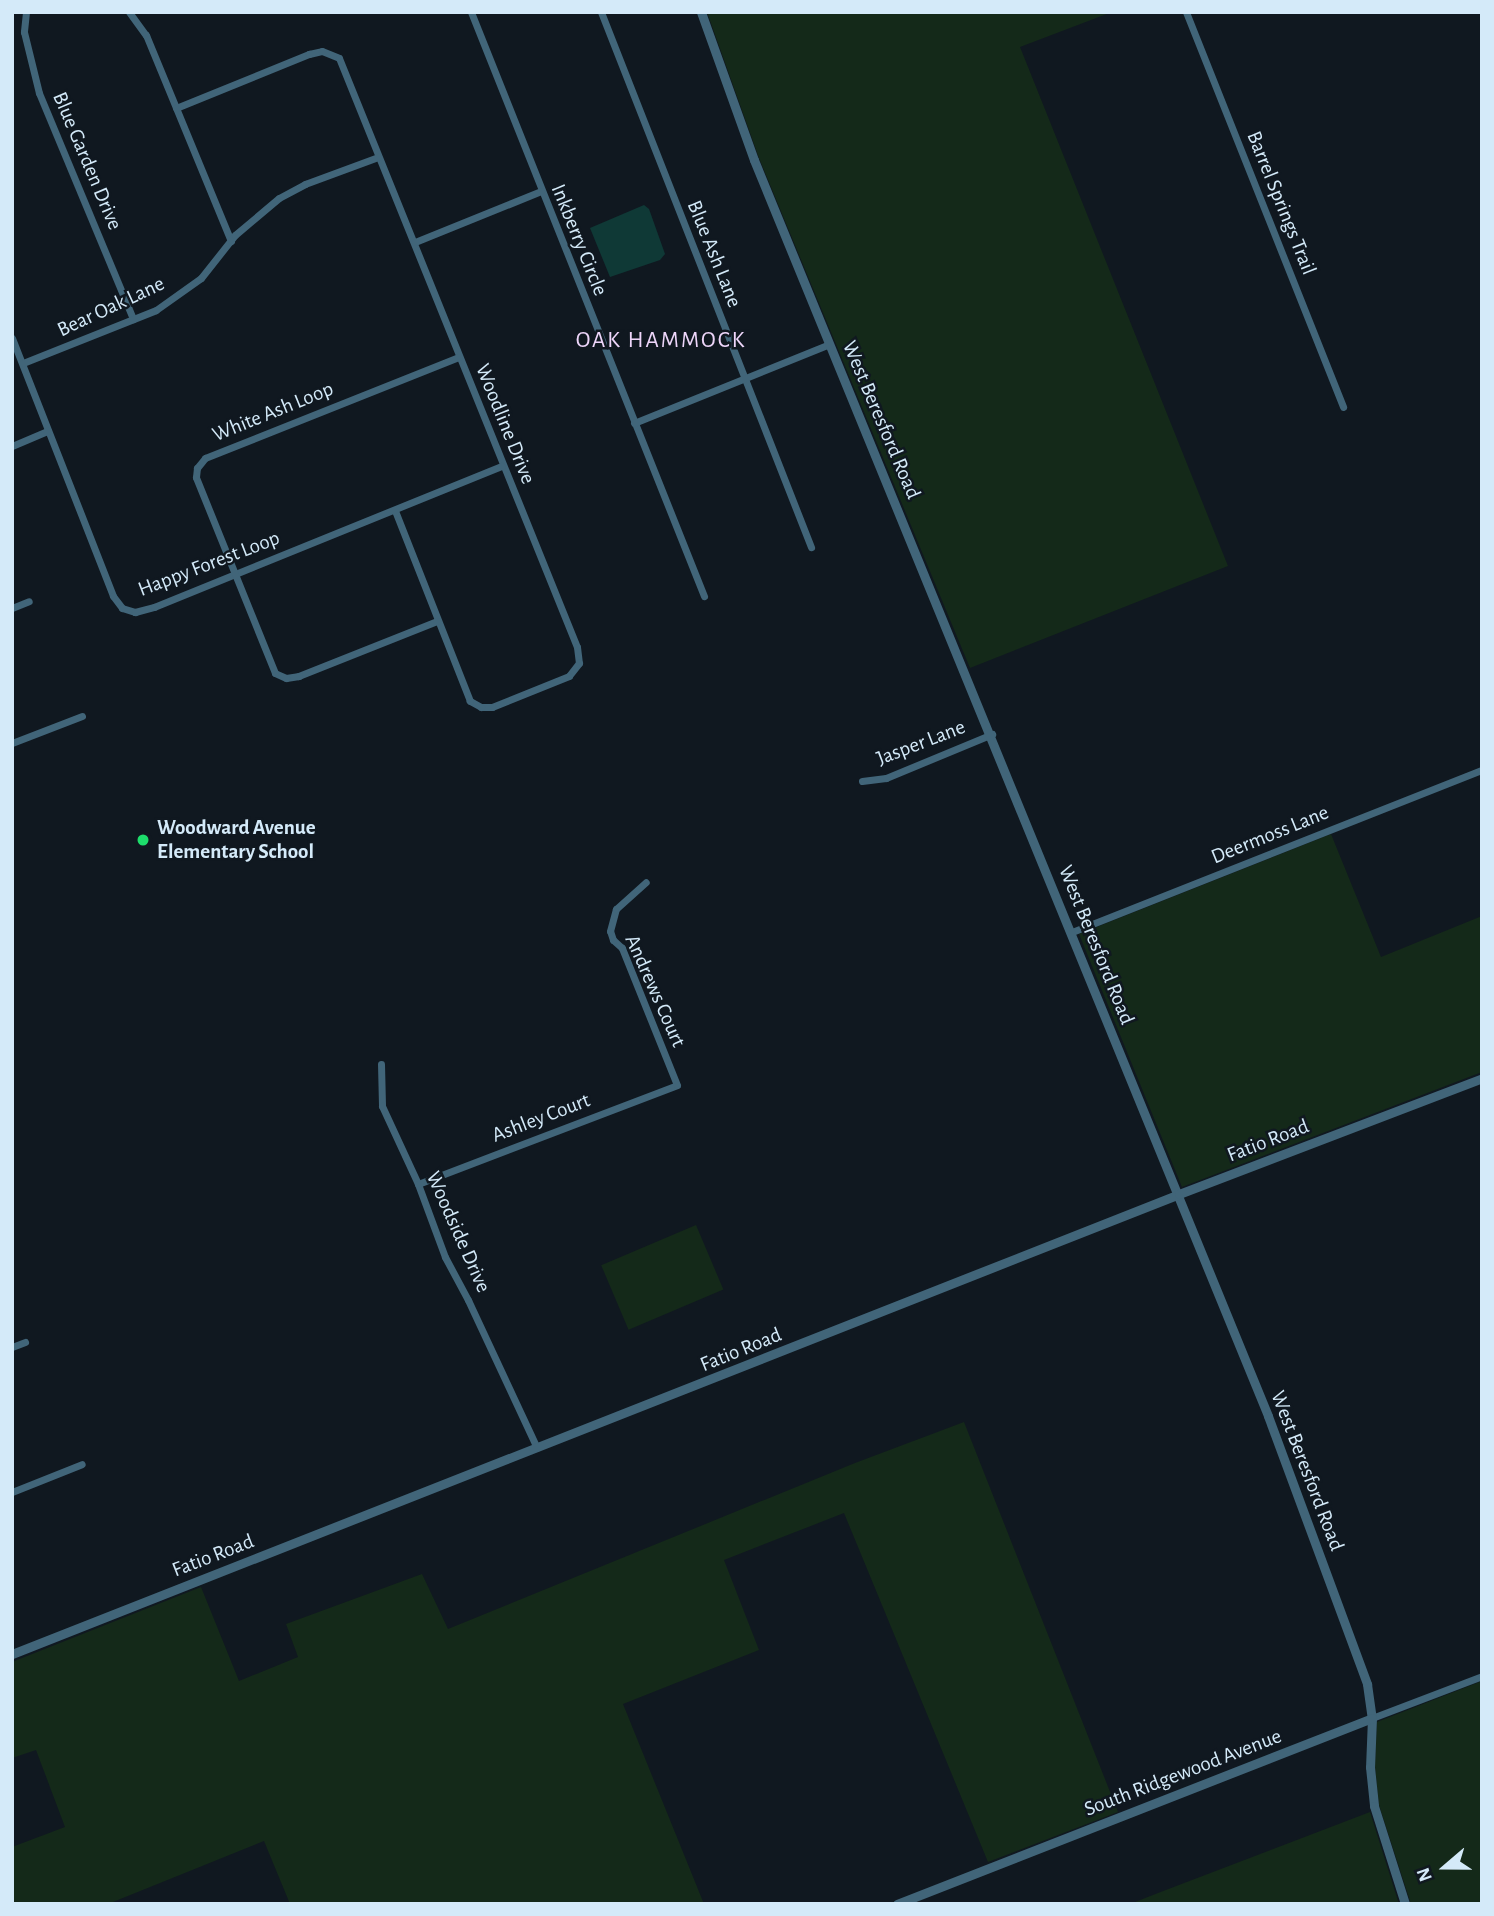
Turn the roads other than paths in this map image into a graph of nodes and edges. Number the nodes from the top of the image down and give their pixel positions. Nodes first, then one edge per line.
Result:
1 (26, 12) edge
2 (129, 12) edge
3 (471, 12) edge
4 (601, 12) edge
5 (701, 12) edge
6 (1186, 12) edge
7 (176, 108) junction
8 (377, 157) junction
9 (541, 191) junction
10 (231, 241) junction
11 (415, 242) junction
12 (133, 319) junction
13 (12, 338) edge
14 (830, 344) junction
15 (459, 357) junction
16 (23, 363) junction
17 (745, 379) junction
18 (1343, 407) dead end
19 (634, 423) junction
20 (48, 431) junction
21 (12, 446) edge
22 (502, 466) junction
23 (395, 511) junction
24 (811, 547) dead end
25 (234, 573) junction
26 (704, 596) dead end
27 (29, 601) dead end
28 (12, 608) edge
29 (437, 621) junction
30 (82, 716) dead end
31 (992, 734) junction
32 (12, 743) edge
33 (1482, 770) edge
34 (863, 781) dead end
35 (646, 882) dead end
36 (1072, 932) junction
37 (381, 1064) dead end
38 (1482, 1078) edge
39 (677, 1085) joint
40 (418, 1184) junction
41 (1179, 1194) junction
42 (25, 1342) dead end
43 (12, 1348) edge
44 (537, 1448) junction
45 (82, 1464) dead end
46 (12, 1492) edge
47 (12, 1654) edge
48 (1482, 1676) edge
49 (1372, 1718) junction
50 (897, 1904) edge
51 (1405, 1904) edge

1 - 12 street, Blue Garden Drive
2 - 7 street
3 - 9 street, Inkberry Circle
4 - 17 street, Blue Ash Lane
5 - 14 street, West Beresford Road
6 - 18 street, Barrel Springs Trail
7 - 8 street, Woodline Drive
7 - 10 street
8 - 10 street, Bear Oak Lane
8 - 11 street, Woodline Drive
9 - 11 street
9 - 19 street, Inkberry Circle
10 - 12 street, Bear Oak Lane
11 - 15 street, Woodline Drive
12 - 16 street, Bear Oak Lane
13 - 16 street, Happy Forest Loop
14 - 17 street
14 - 31 street, West Beresford Road
15 - 22 street, Woodline Drive
15 - 25 street, White Ash Loop
16 - 20 street, Happy Forest Loop
17 - 19 street
17 - 24 street, Blue Ash Lane
19 - 26 street, Inkberry Circle
20 - 21 street
20 - 25 street, Happy Forest Loop
22 - 23 street, Happy Forest Loop
22 - 29 street, Woodline Drive
23 - 25 street, Happy Forest Loop
23 - 29 street, Woodline Drive
25 - 29 street, White Ash Loop
27 - 28 street
30 - 32 street
31 - 34 street, Jasper Lane
31 - 36 street, West Beresford Road
33 - 36 street, Deermoss Lane
35 - 39 street, Andrews Court
36 - 41 street, West Beresford Road
37 - 40 street, Woodside Drive
38 - 41 street, Fatio Road
39 - 40 street, Ashley Court
40 - 44 street, Woodside Drive
41 - 44 street, Fatio Road
41 - 49 street, West Beresford Road
42 - 43 street
44 - 47 street, Fatio Road
45 - 46 street
48 - 49 street, South Ridgewood Avenue
49 - 50 street, South Ridgewood Avenue
49 - 51 street, West Beresford Road

